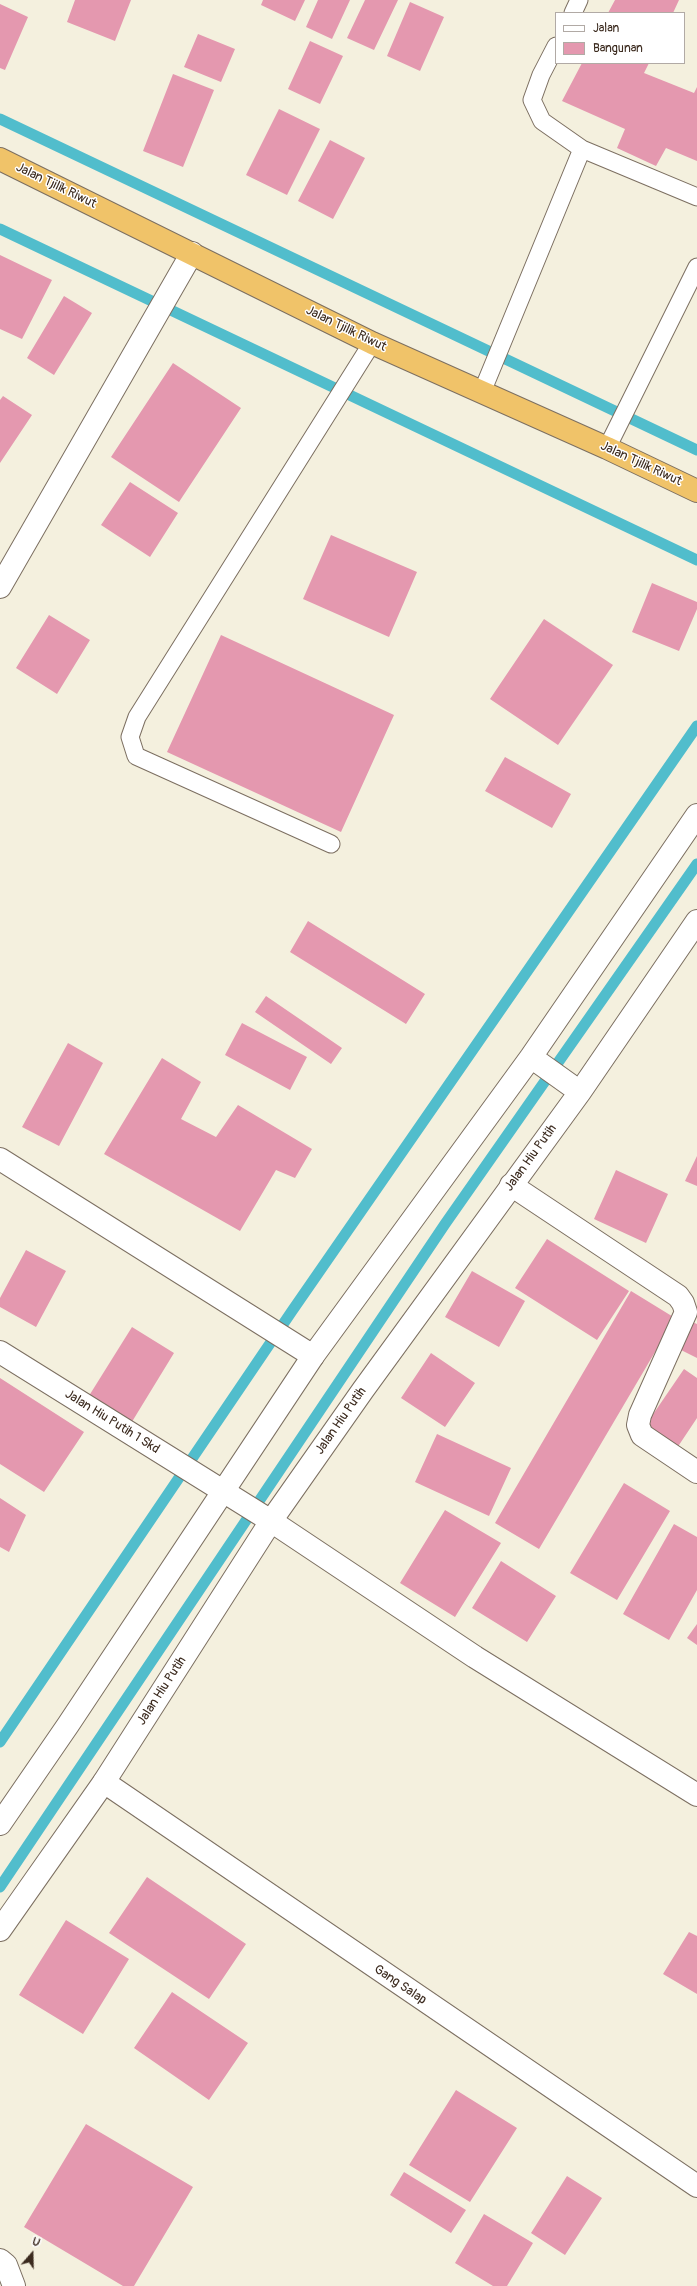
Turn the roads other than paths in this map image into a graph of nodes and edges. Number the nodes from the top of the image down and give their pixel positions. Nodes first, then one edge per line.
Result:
1 (579, 0) edge
2 (573, 12) edge
3 (555, 48) edge
4 (582, 149) junction
5 (0, 159) edge
6 (697, 197) edge
7 (192, 253) junction
8 (697, 267) edge
9 (372, 343) junction
10 (482, 392) junction
11 (607, 448) junction
12 (697, 491) edge
13 (0, 587) edge
14 (697, 815) edge
15 (331, 844) dead end
16 (697, 921) edge
17 (531, 1057) junction
18 (580, 1092) junction
19 (0, 1159) edge
20 (511, 1185) junction
21 (0, 1352) edge
22 (313, 1356) junction
23 (697, 1472) edge
24 (224, 1492) junction
25 (271, 1521) junction
26 (104, 1782) junction
27 (697, 1795) edge
28 (0, 1824) edge
29 (0, 1930) edge
30 (697, 2186) edge
31 (0, 2260) edge
32 (14, 2286) edge

1 - 2 lane
3 - 4 lane
4 - 6 lane
4 - 10 lane
5 - 7 highway, Jalan Tjilik Riwut
7 - 9 highway, Jalan Tjilik Riwut
7 - 13 street
8 - 11 lane
9 - 10 highway, Jalan Tjilik Riwut
9 - 15 lane
10 - 11 highway, Jalan Tjilik Riwut
11 - 12 highway, Jalan Tjilik Riwut
14 - 17 street
16 - 18 street, Jalan Hiu Putih
17 - 18 street
17 - 22 street
18 - 20 street, Jalan Hiu Putih
19 - 22 street
20 - 23 street
20 - 25 street, Jalan Hiu Putih
21 - 24 street, Jalan Hiu Putih 1 Skd
22 - 24 street
24 - 25 street, Jalan Hiu Putih 1 Skd
24 - 28 street
25 - 26 street, Jalan Hiu Putih
25 - 27 street, Jalan Hiu Putih 1 Skd
26 - 29 street, Jalan Hiu Putih
26 - 30 street, Gang Salap
31 - 32 street

